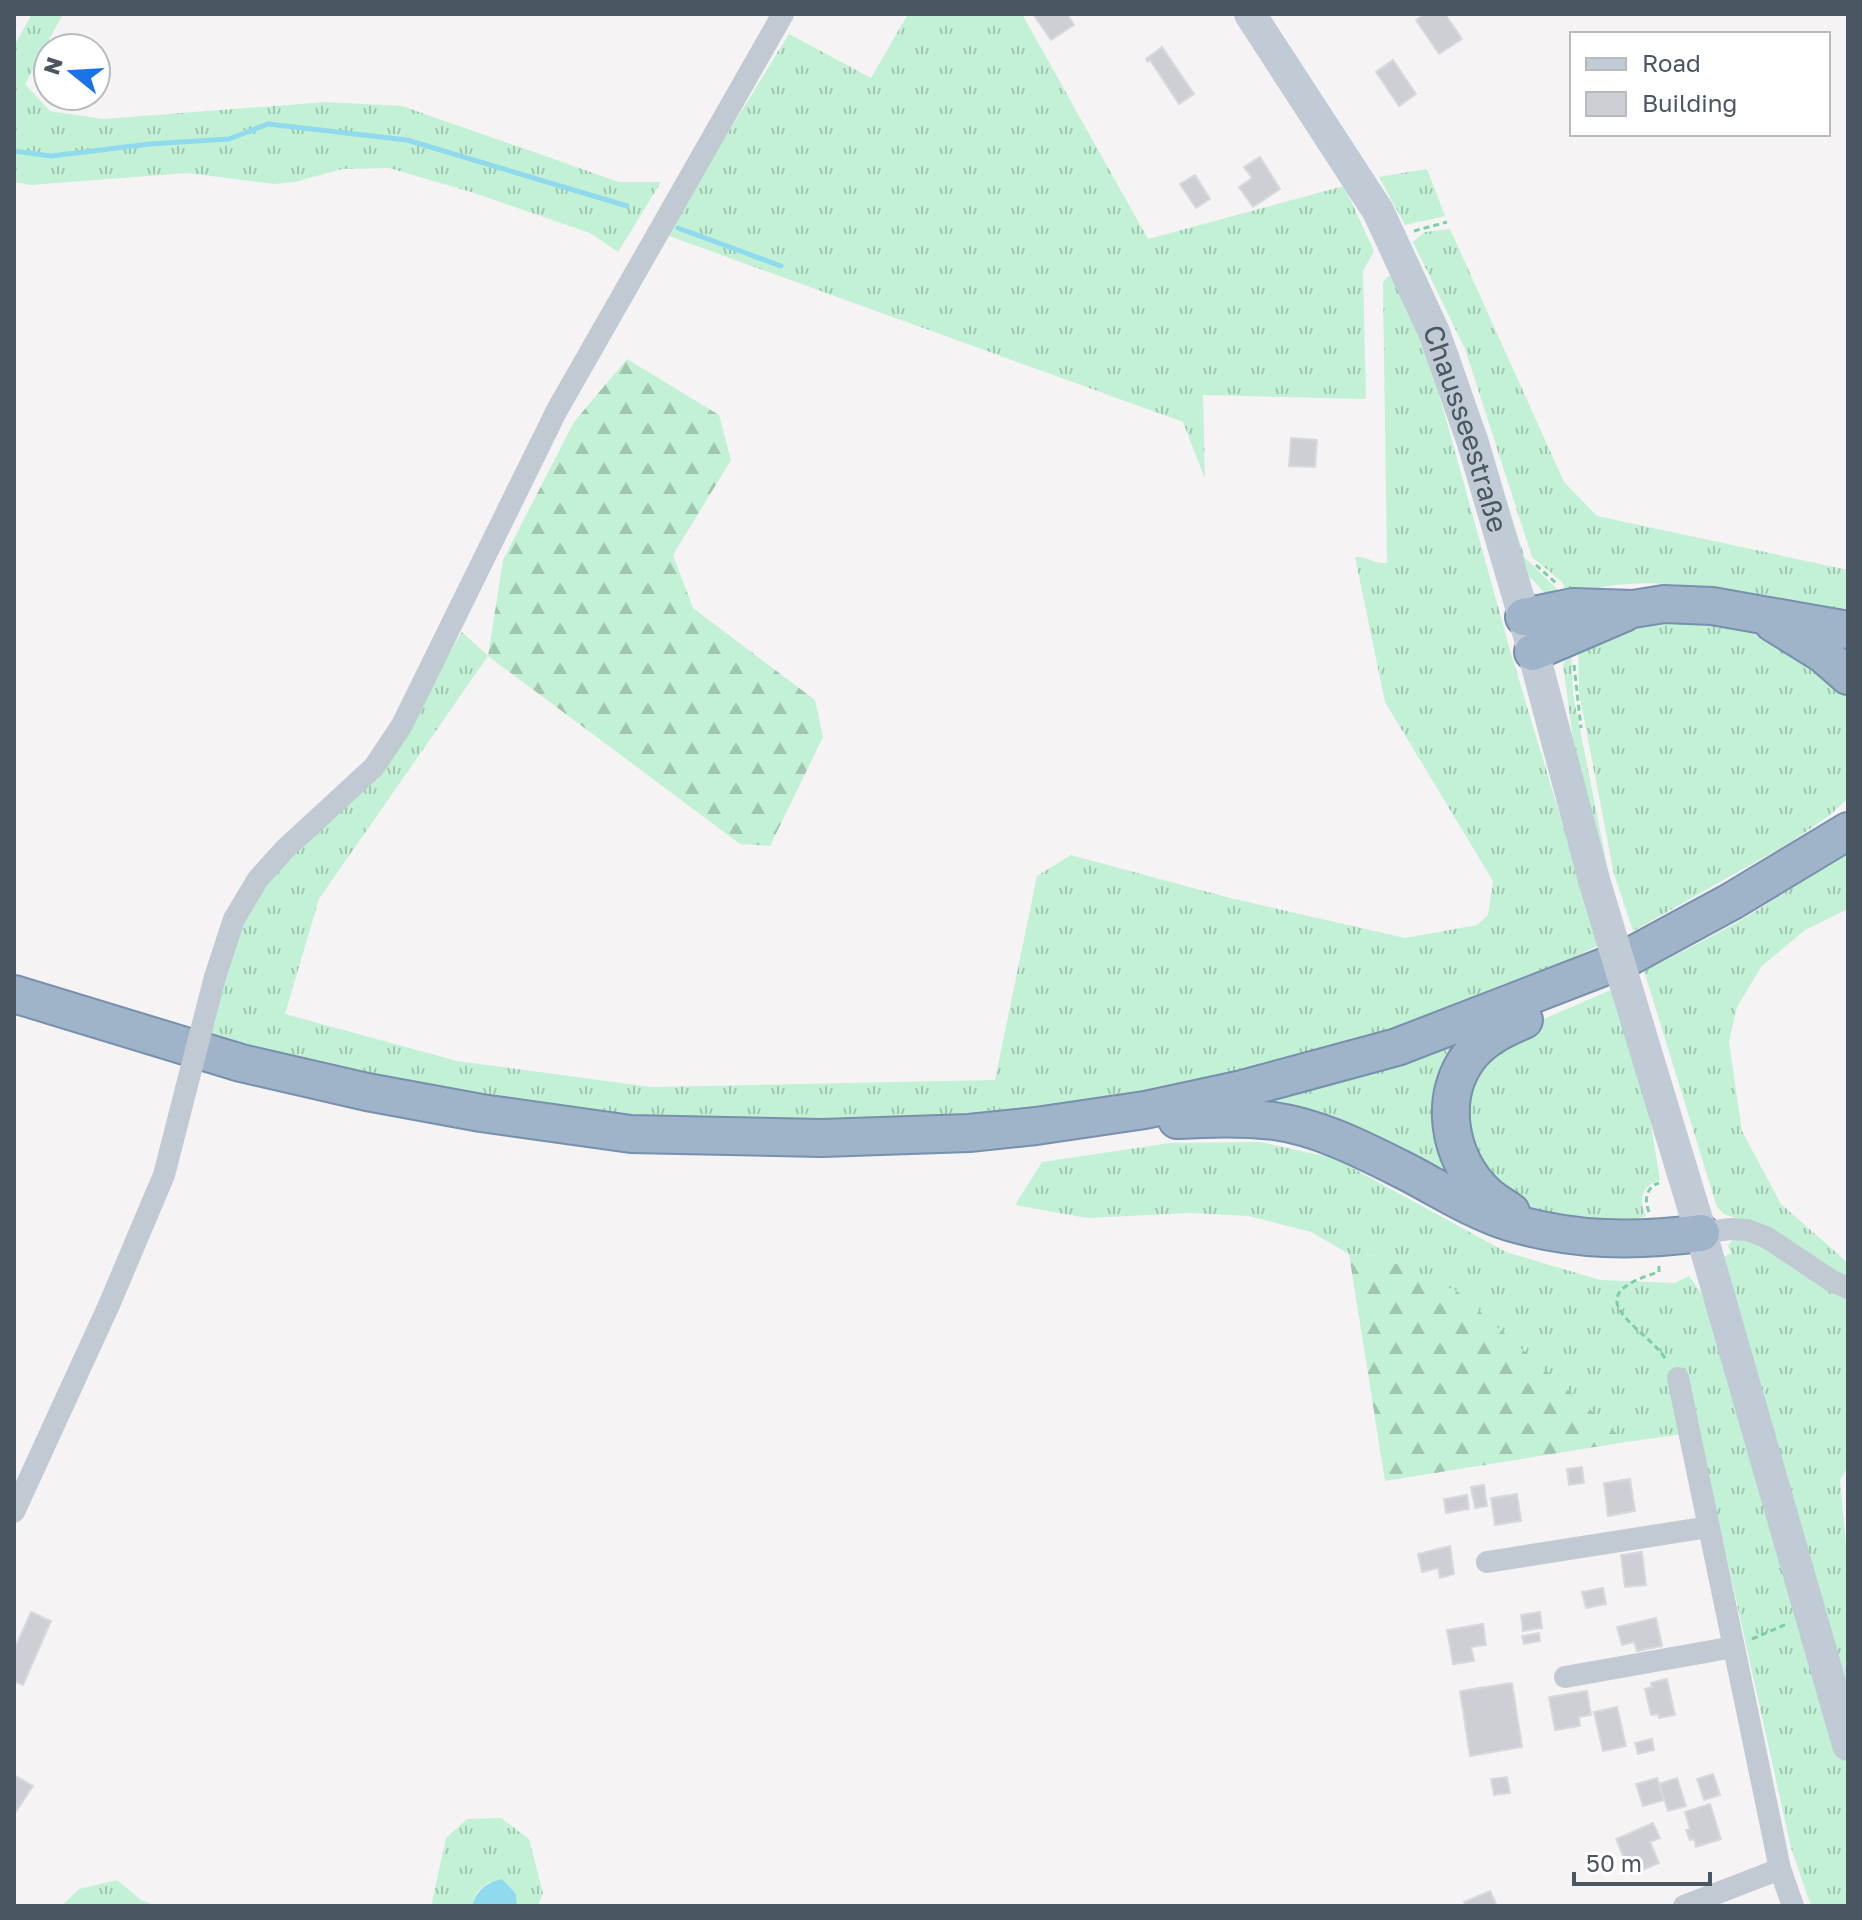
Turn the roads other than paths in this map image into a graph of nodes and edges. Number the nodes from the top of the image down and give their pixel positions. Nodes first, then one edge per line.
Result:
1 (783, 14) edge
2 (1250, 14) edge
3 (1633, 609) junction
4 (1757, 614) junction
5 (1524, 617) junction
6 (1848, 630) edge
7 (1533, 652) junction
8 (1848, 676) edge
9 (1848, 808) edge
10 (1848, 831) edge
11 (1732, 901) junction
12 (1605, 967) junction
13 (14, 994) edge
14 (1036, 1126) junction
15 (1548, 1232) junction
16 (1701, 1233) junction
17 (1848, 1288) edge
18 (1678, 1378) road end
19 (14, 1512) edge
20 (1709, 1527) junction
21 (1487, 1562) dead end
22 (1734, 1647) junction
23 (1565, 1677) dead end
24 (1848, 1745) edge
25 (1780, 1869) junction
26 (1684, 1906) edge
27 (1793, 1906) edge

1 - 19 street, bridge
2 - 5 main road, Chausseestraße
3 - 4 highway
3 - 5 highway
3 - 7 highway
4 - 6 highway
4 - 8 highway
5 - 7 main road, Chausseestraße
7 - 16 main road, Chausseestraße, bridge
9 - 11 highway
10 - 11 highway
11 - 12 highway
12 - 14 highway
12 - 15 highway
13 - 14 highway
14 - 15 highway
15 - 16 highway
16 - 17 street
16 - 24 main road, Chausseestraße
18 - 20 street
20 - 21 street
20 - 22 street
22 - 23 street
22 - 25 street
25 - 26 street
25 - 27 street

